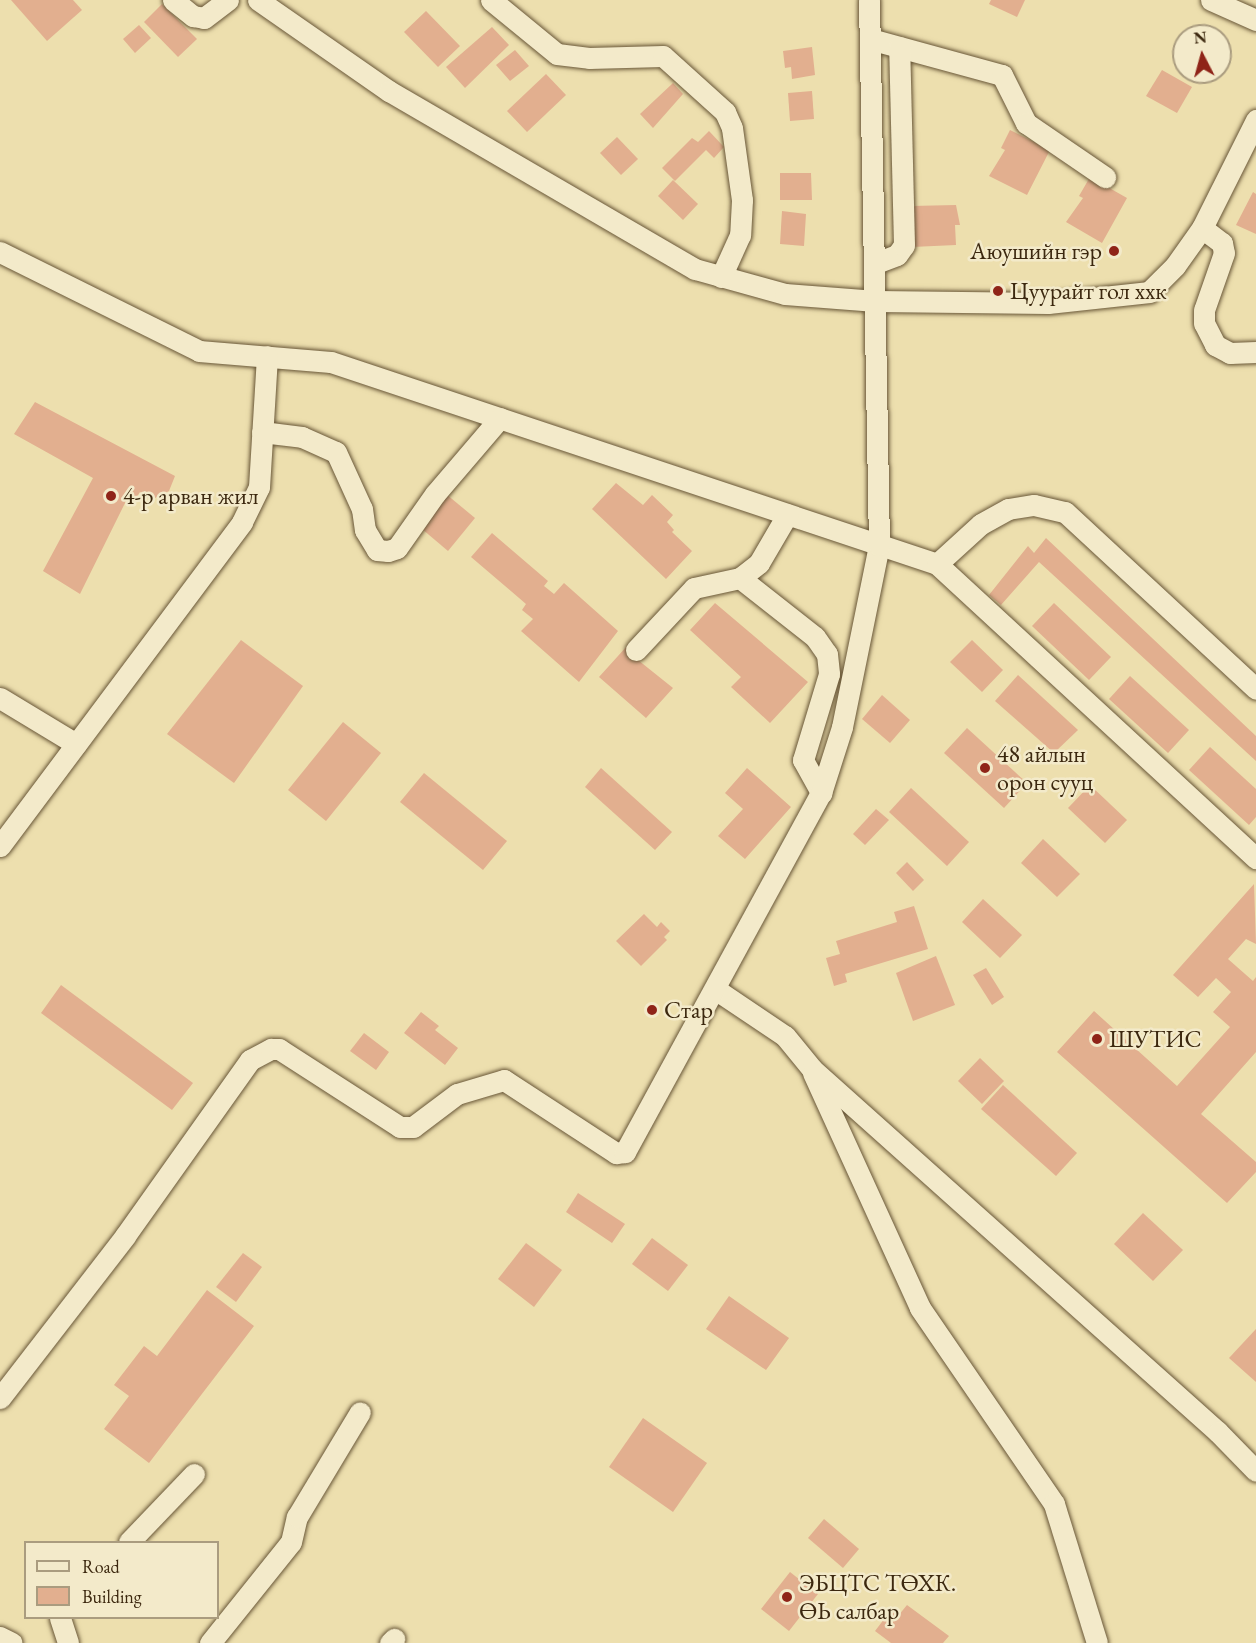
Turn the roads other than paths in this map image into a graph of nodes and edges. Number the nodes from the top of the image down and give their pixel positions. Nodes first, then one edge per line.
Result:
1 (173, 0) edge
2 (228, 0) edge
3 (258, 0) edge
4 (491, 0) edge
5 (869, 0) edge
6 (1211, 0) edge
7 (1256, 20) edge
8 (870, 39) junction
9 (899, 47) junction
10 (1256, 120) edge
11 (1105, 177) dead end
12 (1202, 228) junction
13 (0, 252) edge
14 (876, 263) junction
15 (721, 277) junction
16 (876, 302) junction
17 (1256, 352) edge
18 (267, 356) junction
19 (500, 418) junction
20 (262, 432) junction
21 (787, 515) junction
22 (879, 545) junction
23 (937, 564) junction
24 (740, 578) junction
25 (636, 650) dead end
26 (1256, 689) edge
27 (2, 702) edge
28 (76, 744) junction
29 (820, 793) junction
30 (7, 823) edge
31 (0, 846) edge
32 (1256, 858) edge
33 (715, 990) junction
34 (812, 1069) junction
35 (0, 1398) edge
36 (360, 1412) dead end
37 (1256, 1471) edge
38 (194, 1474) dead end
39 (130, 1541) edge
40 (61, 1619) edge
41 (68, 1643) edge
42 (210, 1643) edge
43 (1097, 1643) edge

1 - 2 street
3 - 15 street
4 - 15 street
5 - 8 street
6 - 7 street
8 - 9 street
8 - 14 street
9 - 11 street
9 - 14 street
10 - 12 street
12 - 16 street
12 - 17 street
13 - 18 street
14 - 16 street
15 - 16 street
16 - 22 street
18 - 19 street
18 - 20 street
19 - 20 street
19 - 21 street
20 - 28 street
21 - 22 street
21 - 24 street
22 - 23 street
22 - 29 street
23 - 26 street
23 - 32 street
24 - 25 street
24 - 29 street
27 - 28 street
28 - 30 street
29 - 33 street
30 - 31 street
33 - 34 street
33 - 35 street
34 - 37 street
34 - 43 street
36 - 42 street
38 - 39 street
40 - 41 street

